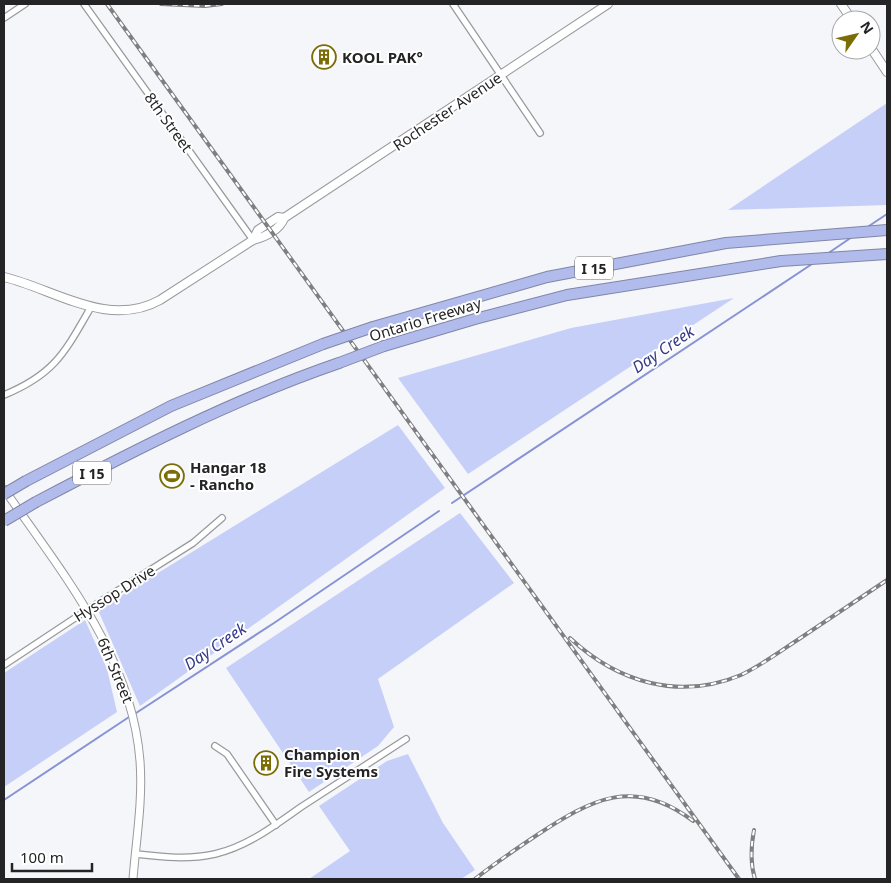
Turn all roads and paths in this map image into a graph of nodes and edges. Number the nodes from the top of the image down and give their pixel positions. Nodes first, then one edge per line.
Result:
1 (25, 4) edge
2 (84, 4) edge
3 (453, 4) edge
4 (608, 4) edge
5 (4, 18) edge
6 (879, 60) edge
7 (887, 72) edge
8 (501, 75) junction
9 (540, 132) dead end
10 (887, 230) edge
11 (253, 240) junction
12 (887, 254) edge
13 (4, 277) edge
14 (91, 307) junction
15 (4, 394) edge
16 (4, 489) edge
17 (4, 494) edge
18 (222, 518) dead end
19 (4, 521) edge
20 (87, 610) junction
21 (4, 664) edge
22 (406, 739) dead end
23 (215, 746) dead end
24 (276, 825) junction
25 (136, 854) junction
26 (134, 879) edge

1 - 5 street
2 - 11 street, 8th Street
3 - 8 street
4 - 8 main road, Rochester Avenue
6 - 7 main road
8 - 9 street
8 - 11 main road, Rochester Avenue
10 - 17 highway, Ontario Freeway / I 15, bridge
11 - 14 main road, Rochester Avenue
12 - 19 highway, Ontario Freeway / I 15, bridge
13 - 14 main road, Rochester Avenue
14 - 15 street
16 - 20 street, 6th Street
18 - 20 street, Hyssop Drive
20 - 21 street, Hyssop Drive
20 - 25 street, 6th Street
22 - 24 street
23 - 24 street
24 - 25 street
25 - 26 street, 6th Street

